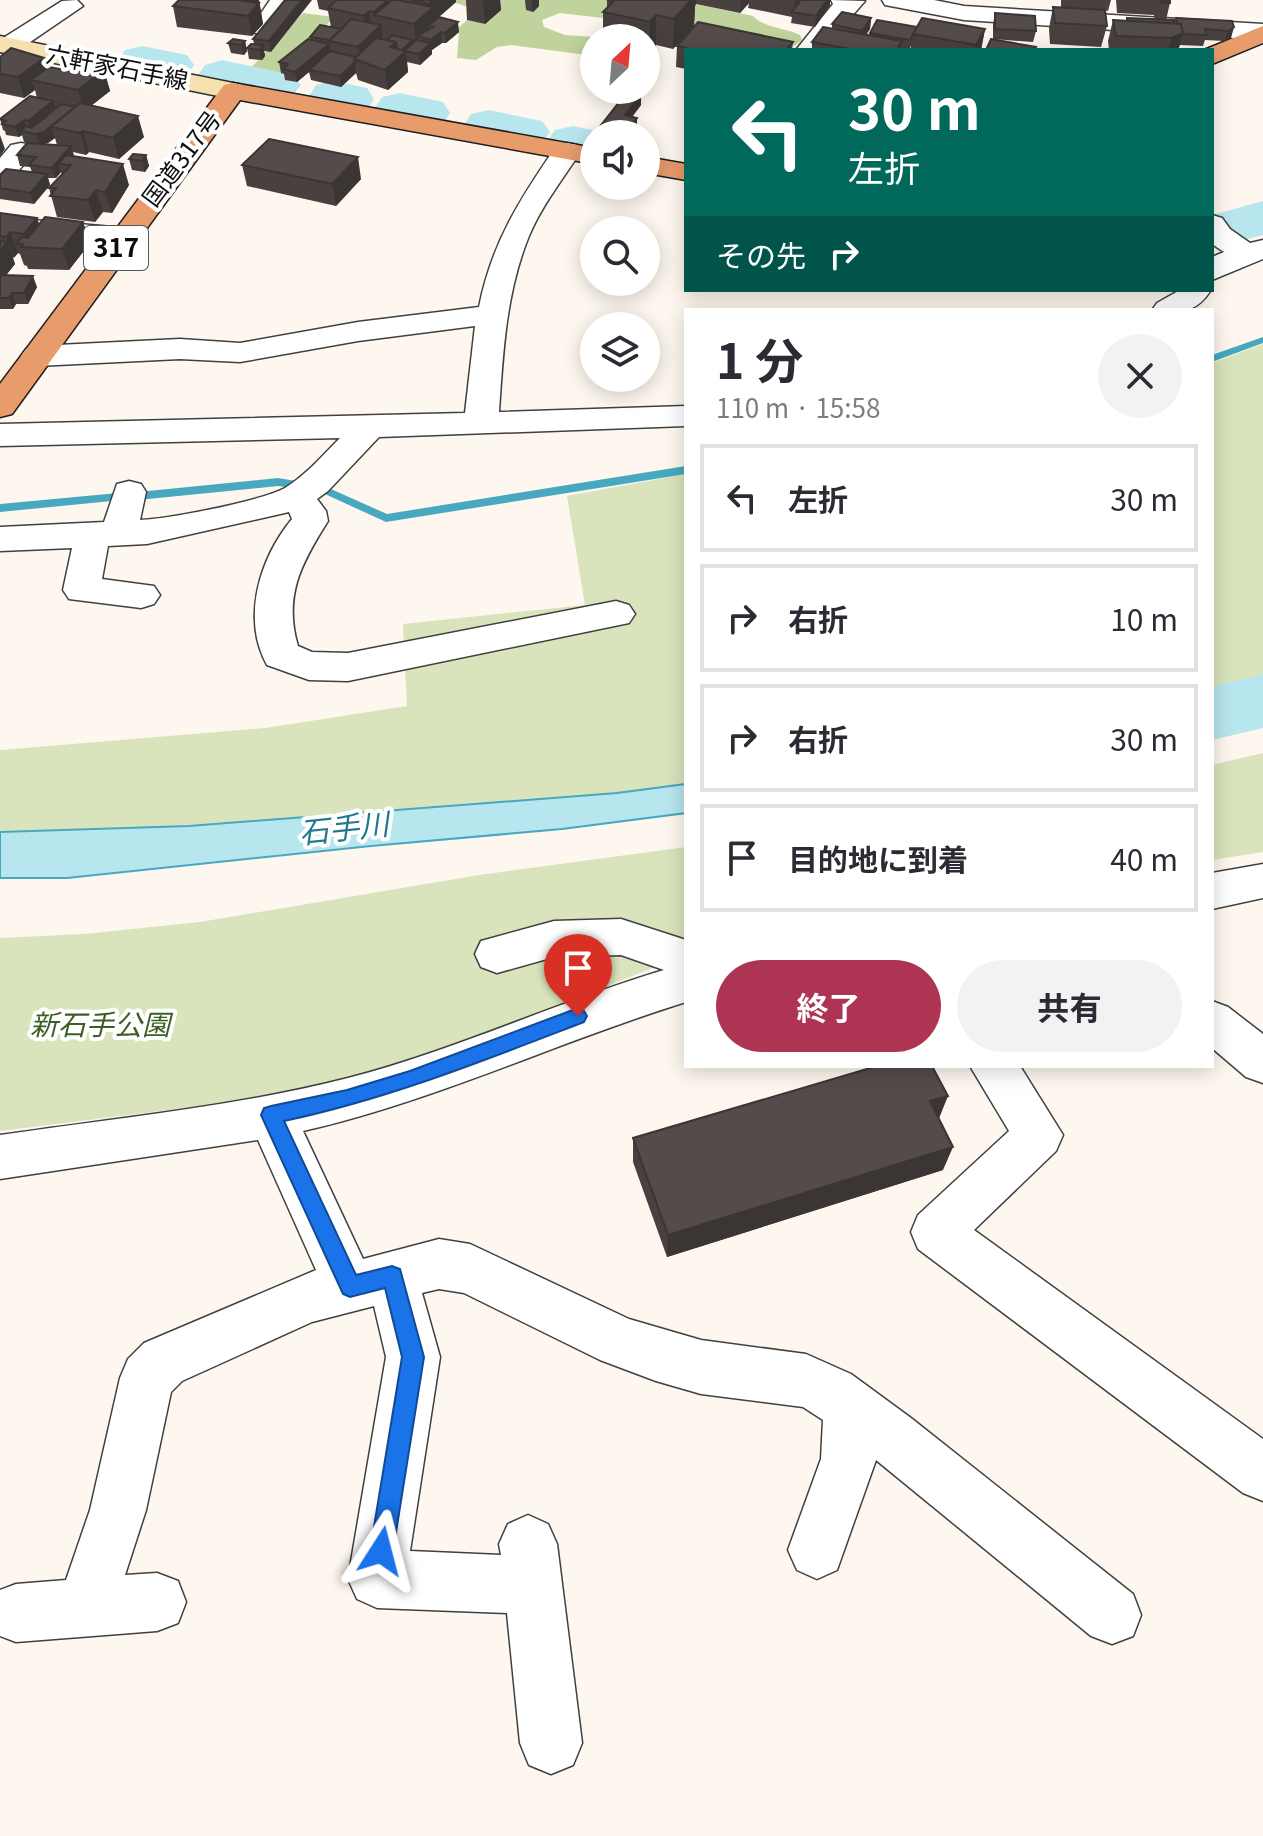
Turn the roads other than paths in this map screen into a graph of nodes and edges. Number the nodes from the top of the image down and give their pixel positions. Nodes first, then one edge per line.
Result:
1 (282, 0) edge
2 (852, 0) edge
3 (894, 0) edge
4 (71, 6) dead end
5 (264, 28) edge
6 (1263, 33) edge
7 (4, 45) edge
8 (811, 48) edge
9 (1214, 55) edge
10 (233, 91) junction
11 (21, 151) edge
12 (580, 154) edge
13 (580, 155) edge
14 (660, 167) edge
15 (684, 172) edge
16 (0, 175) edge
17 (0, 226) edge
18 (1214, 227) edge
19 (124, 237) junction
20 (1255, 252) edge
21 (1214, 266) edge
22 (1194, 292) edge
23 (1172, 308) edge
24 (494, 314) junction
25 (37, 356) junction
26 (0, 407) edge
27 (684, 416) edge
28 (481, 423) junction
29 (370, 427) junction
30 (0, 435) edge
31 (129, 492) dead end
32 (295, 497) junction
33 (106, 535) junction
34 (0, 539) edge
35 (141, 595) dead end
36 (616, 614) dead end
37 (1263, 881) edge
38 (1214, 891) edge
39 (497, 954) dead end
40 (684, 958) edge
41 (684, 984) edge
42 (1214, 1023) edge
43 (1263, 1062) edge
44 (995, 1068) edge
45 (271, 1115) junction
46 (0, 1157) edge
47 (371, 1281) junction
48 (851, 1407) junction
49 (1263, 1473) edge
50 (817, 1550) dead end
51 (157, 1602) dead end
52 (86, 1606) junction
53 (16, 1613) dead end
54 (1112, 1615) dead end
55 (551, 1743) dead end

1 - 5 street
2 - 8 street
3 - 6 street
4 - 7 street
6 - 9 highway
7 - 10 main road, 六軒家石手線
10 - 12 highway, 国道317号
10 - 19 highway, 国道317号 / 317
11 - 16 street
13 - 24 street
14 - 15 highway
17 - 19 street
18 - 20 street
19 - 25 highway, 国道317号 / 317
20 - 21 street
22 - 23 street
24 - 25 street
24 - 28 street
25 - 26 highway, 国道317号 / 317
27 - 28 street
28 - 29 street
29 - 30 street
29 - 32 street
31 - 33 street
32 - 33 street
32 - 36 street
33 - 34 street
33 - 35 street
37 - 38 street
39 - 40 street
41 - 45 street
42 - 43 street
44 - 49 street
45 - 46 street
45 - 47 street
47 - 48 street
47 - 52 street
47 - 55 street
48 - 50 street
48 - 54 street
51 - 52 street
52 - 53 street

